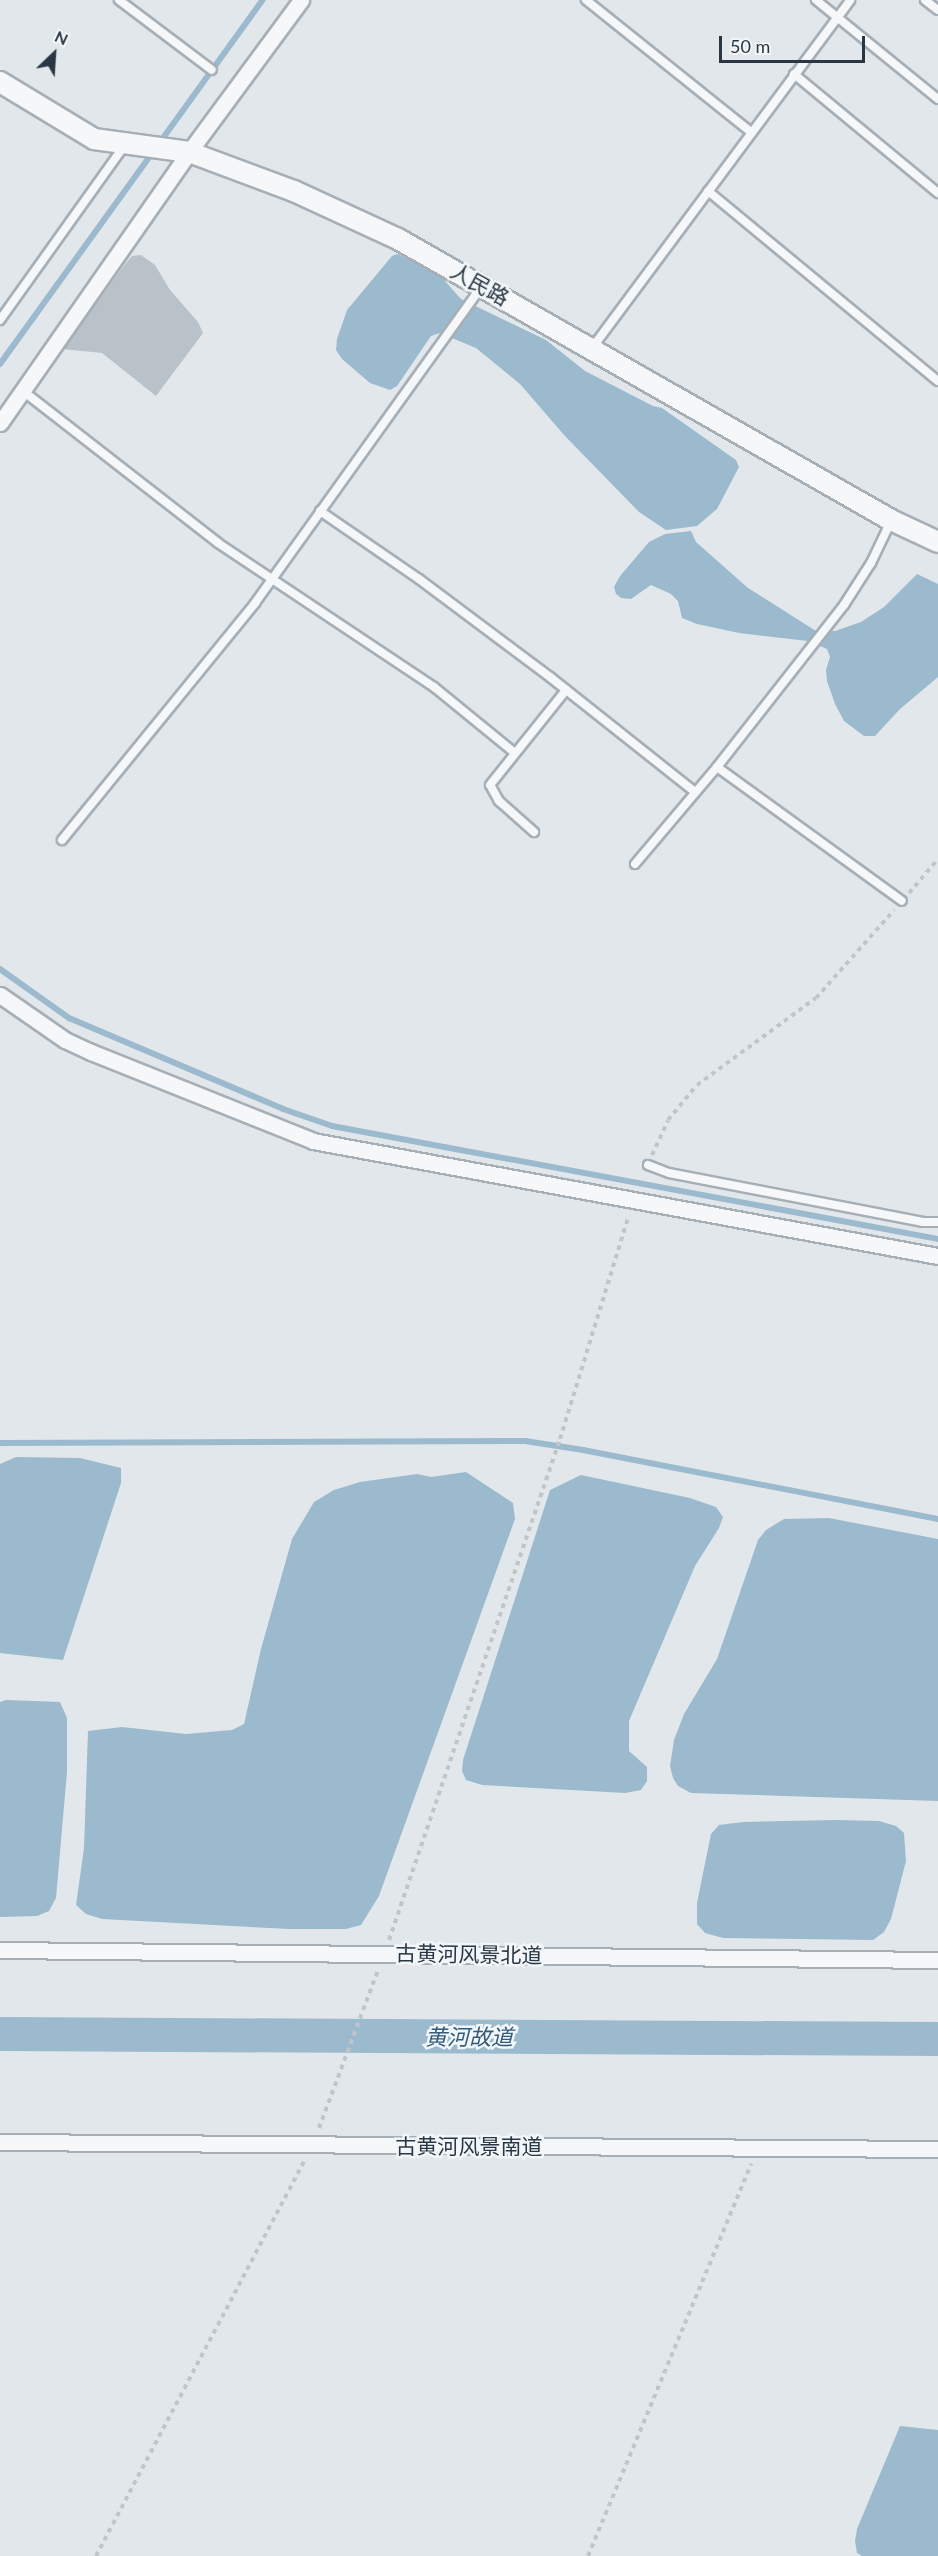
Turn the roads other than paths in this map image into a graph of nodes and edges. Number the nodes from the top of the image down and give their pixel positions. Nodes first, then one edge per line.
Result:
1 (119, 0) edge
2 (301, 0) edge
3 (586, 0) edge
4 (816, 0) edge
5 (850, 0) edge
6 (926, 0) edge
7 (938, 10) edge
8 (836, 16) junction
9 (212, 70) dead end
10 (794, 74) junction
11 (0, 82) edge
12 (938, 99) edge
13 (751, 132) junction
14 (126, 144) junction
15 (189, 152) junction
16 (708, 190) junction
17 (938, 193) edge
18 (482, 286) junction
19 (0, 320) edge
20 (592, 348) junction
21 (938, 381) edge
22 (22, 391) junction
23 (0, 423) edge
24 (320, 512) junction
25 (891, 520) junction
26 (938, 542) edge
27 (272, 579) junction
28 (566, 690) junction
29 (515, 753) junction
30 (717, 767) junction
31 (694, 791) junction
32 (534, 832) dead end
33 (62, 840) dead end
34 (635, 864) dead end
35 (902, 901) road end
36 (0, 995) edge
37 (648, 1165) road end
38 (938, 1222) edge
39 (938, 1256) edge
40 (0, 1950) edge
41 (938, 1960) edge
42 (0, 2142) edge
43 (938, 2149) edge

1 - 9 lane
2 - 15 street
3 - 13 lane
4 - 8 lane
5 - 8 lane
6 - 7 lane
8 - 10 lane
8 - 12 lane
10 - 13 lane
10 - 17 lane
11 - 14 street, 人民路
13 - 16 lane
14 - 15 street, 人民路
14 - 19 lane
15 - 18 street, 人民路
15 - 22 street
16 - 20 lane
16 - 21 lane
18 - 20 street, 人民路
18 - 24 lane
20 - 25 street, 人民路
22 - 23 street
22 - 27 lane
24 - 27 lane
24 - 28 lane
25 - 26 street, 人民路
25 - 30 lane
27 - 29 lane
27 - 33 lane
28 - 29 lane
28 - 31 lane
29 - 32 lane
30 - 31 lane
30 - 35 lane
31 - 34 lane
36 - 39 street
37 - 38 lane
40 - 41 street, 古黄河风景北道
42 - 43 street, 古黄河风景南道

